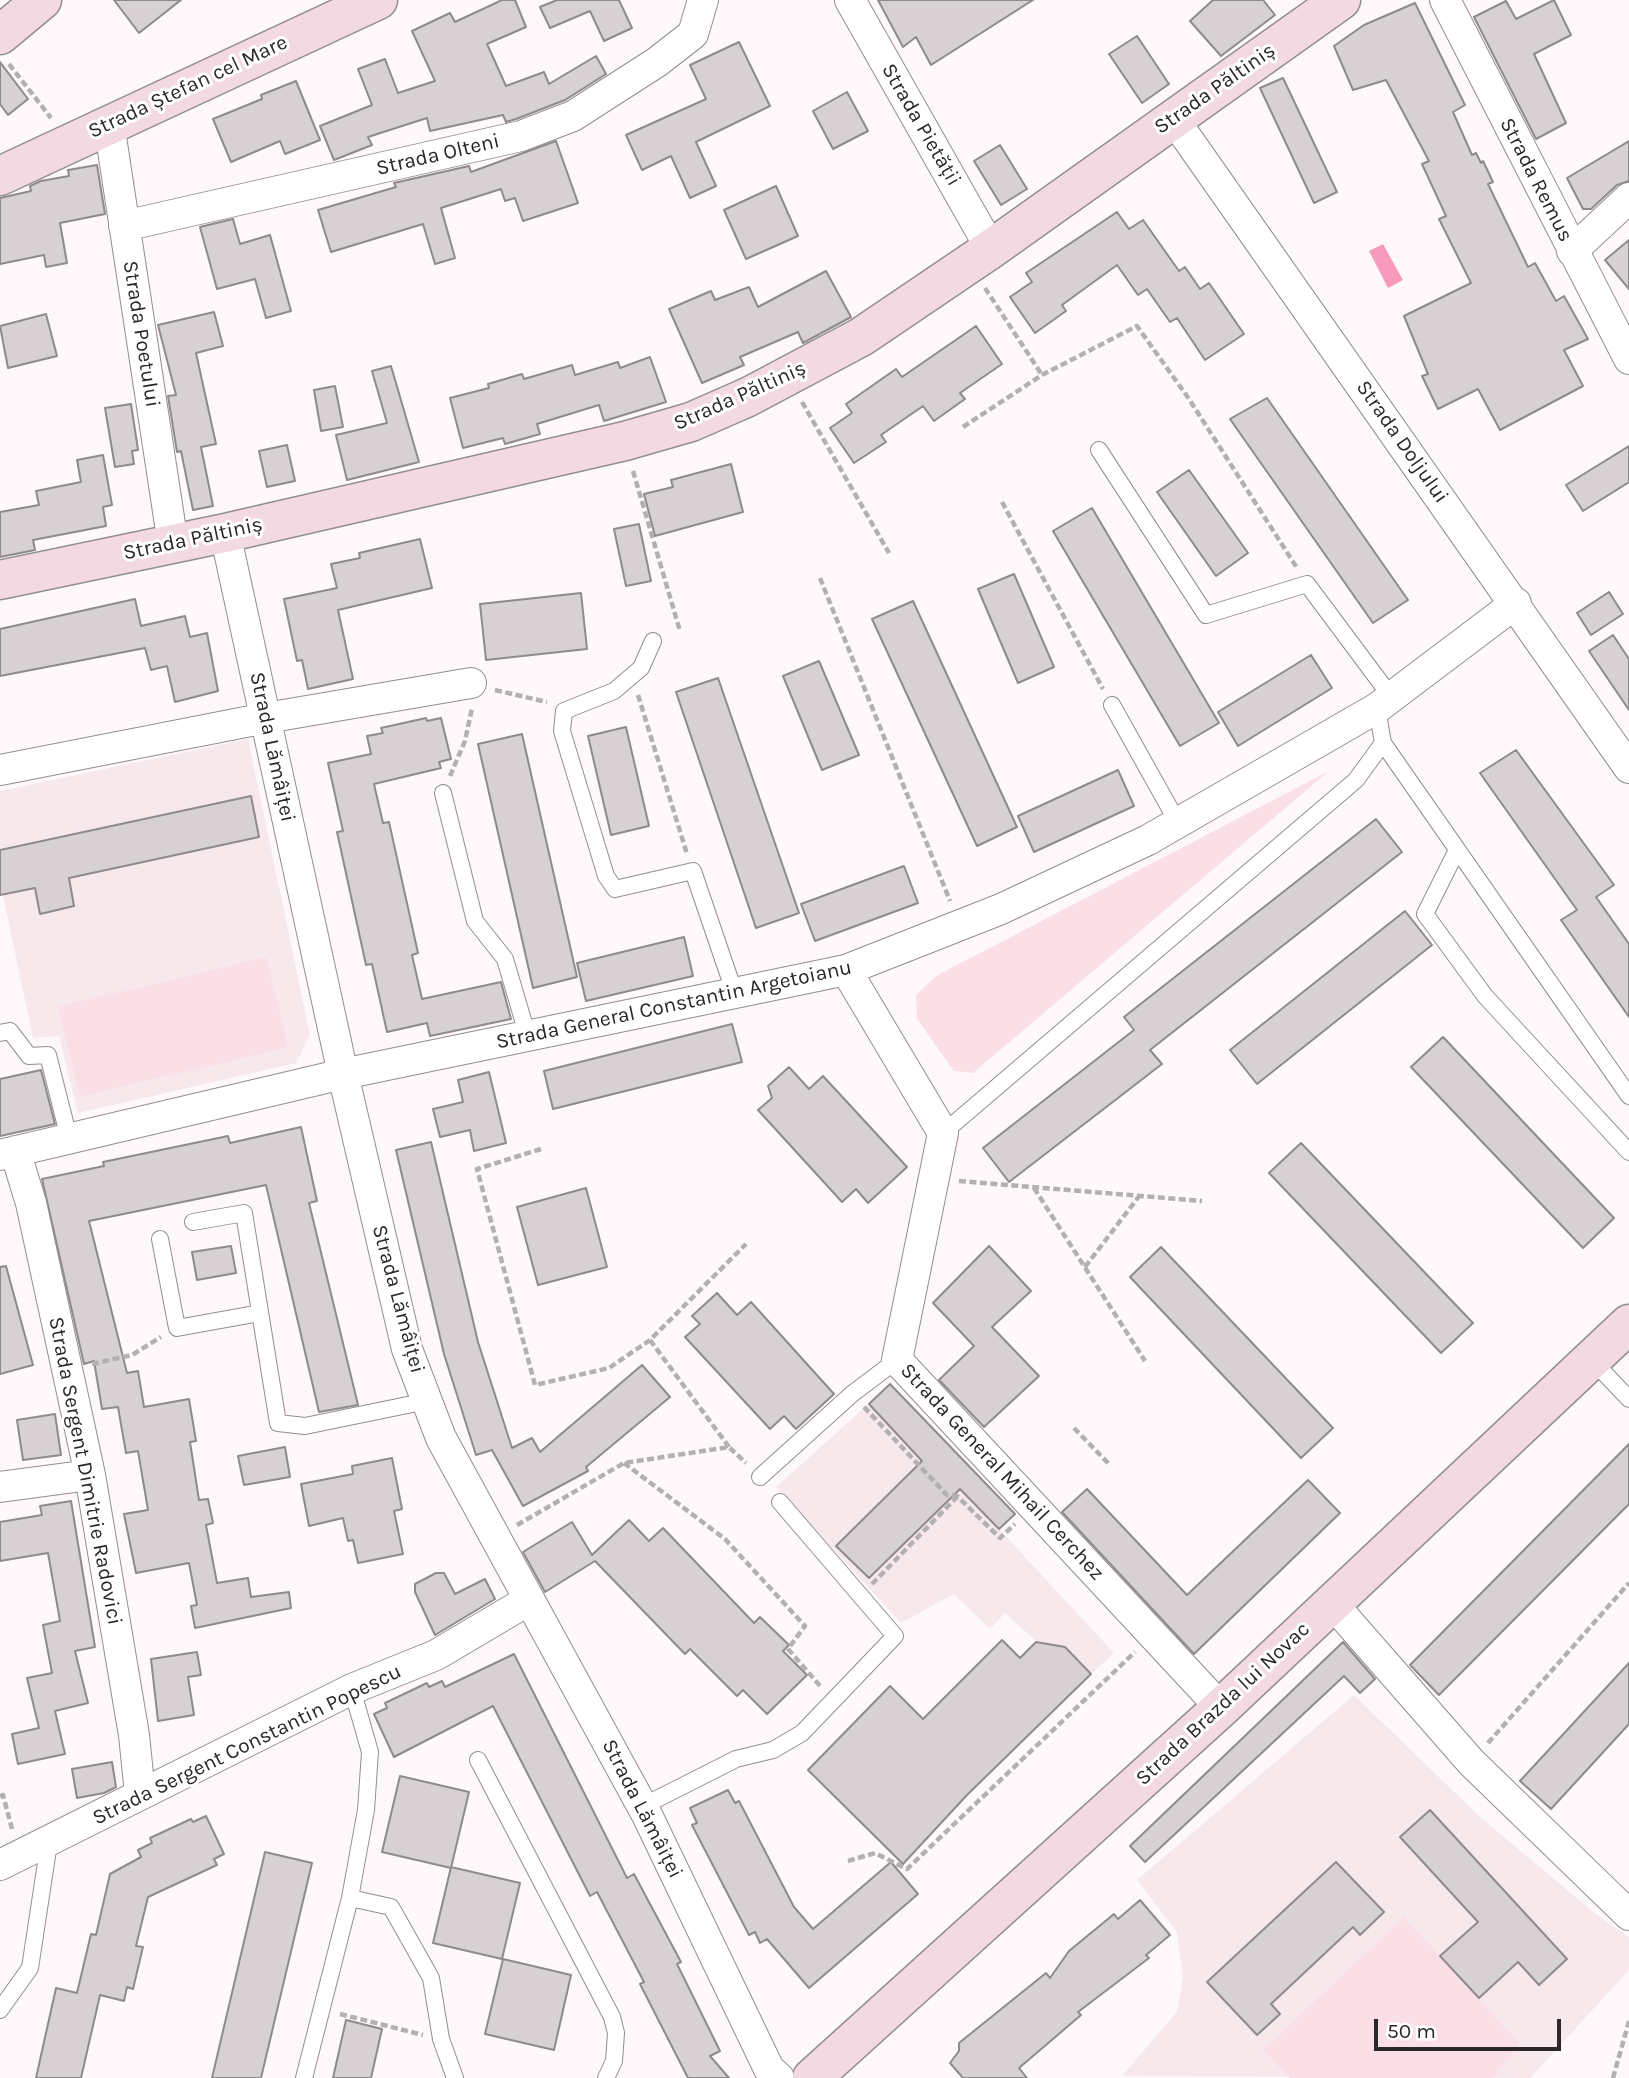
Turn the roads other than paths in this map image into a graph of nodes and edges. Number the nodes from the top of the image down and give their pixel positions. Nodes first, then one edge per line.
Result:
1 (41, 0) edge
2 (378, 0) edge
3 (703, 0) edge
4 (850, 0) edge
5 (1341, 0) edge
6 (1445, 0) edge
7 (4, 48) edge
8 (1173, 118) junction
9 (109, 124) junction
10 (2, 174) edge
11 (1629, 198) edge
12 (124, 226) junction
13 (1572, 251) junction
14 (980, 257) junction
15 (1629, 359) edge
16 (1099, 450) dead end
17 (225, 533) junction
18 (173, 544) junction
19 (0, 580) edge
20 (1516, 603) junction
21 (653, 641) dead end
22 (471, 683) road end
23 (1385, 703) junction
24 (1112, 705) road end
25 (266, 718) junction
26 (1383, 743) junction
27 (1629, 768) edge
28 (0, 770) edge
29 (443, 793) road end
30 (1178, 823) junction
31 (1457, 850) junction
32 (846, 970) junction
33 (735, 994) junction
34 (0, 1033) edge
35 (528, 1037) junction
36 (343, 1074) junction
37 (1629, 1096) edge
38 (943, 1133) junction
39 (69, 1138) junction
40 (1629, 1152) edge
41 (8, 1153) edge
42 (193, 1222) dead end
43 (160, 1239) dead end
44 (260, 1313) junction
45 (1629, 1324) edge
46 (1591, 1359) junction
47 (897, 1360) junction
48 (1629, 1399) edge
49 (427, 1401) junction
50 (90, 1475) junction
51 (760, 1476) road end
52 (0, 1487) edge
53 (779, 1502) dead end
54 (529, 1600) junction
55 (1332, 1603) junction
56 (352, 1689) junction
57 (1220, 1708) junction
58 (478, 1760) dead end
59 (140, 1794) junction
60 (643, 1806) junction
61 (50, 1843) junction
62 (10, 1861) edge
63 (350, 1898) junction
64 (1629, 1915) edge
65 (0, 2010) edge
66 (304, 2078) edge
67 (455, 2078) edge
68 (606, 2078) edge
69 (779, 2078) edge
70 (812, 2078) edge

1 - 7 street
2 - 9 street, Strada Ștefan cel Mare
3 - 12 street, Strada Olteni
4 - 14 street, Strada Pietății
5 - 8 street, Strada Păltiniș
6 - 13 street, Strada Remus
8 - 14 street, Strada Păltiniș
8 - 20 street, Strada Doljului
9 - 10 street, Strada Ștefan cel Mare
9 - 12 street, Strada Poetului
11 - 13 street
12 - 18 street, Strada Poetului
13 - 15 street, Strada Remus
14 - 17 street, Strada Păltiniș
16 - 23 lane
17 - 18 street, Strada Păltiniș
17 - 25 street, Strada Lămâiței
18 - 19 street, Strada Păltiniș
20 - 23 street, Strada General Constantin Argetoianu
20 - 27 street, Strada Doljului
21 - 33 lane
22 - 25 street
23 - 26 lane
23 - 30 street, Strada General Constantin Argetoianu
24 - 30 lane
25 - 28 street
25 - 36 street, Strada Lămâiței
26 - 31 lane
26 - 38 lane
29 - 35 lane
30 - 32 street, Strada General Constantin Argetoianu
31 - 37 lane
31 - 40 lane
32 - 33 street, Strada General Constantin Argetoianu
32 - 38 street
33 - 35 street, Strada General Constantin Argetoianu
34 - 39 lane
35 - 36 street, Strada General Constantin Argetoianu
36 - 39 street, Strada General Constantin Argetoianu
36 - 49 street, Strada Lămâiței
38 - 47 street, Strada General Mihail Cerchez
39 - 41 street, Strada General Constantin Argetoianu
41 - 50 street, Strada Sergent Dimitrie Radovici
42 - 44 lane
43 - 44 lane
44 - 49 lane
45 - 46 street, Strada Brazda lui Novac
46 - 48 lane
46 - 55 street, Strada Brazda lui Novac
47 - 51 lane
47 - 57 street, Strada General Mihail Cerchez
49 - 54 street, Strada Lămâiței
50 - 52 street
50 - 59 street, Strada Sergent Dimitrie Radovici
53 - 60 lane
54 - 56 street, Strada Sergent Constantin Popescu
54 - 60 street, Strada Lămâiței
55 - 57 street, Strada Brazda lui Novac
55 - 64 street
56 - 59 street, Strada Sergent Constantin Popescu
56 - 63 lane
57 - 70 street, Strada Brazda lui Novac
58 - 68 lane
59 - 61 street, Strada Sergent Constantin Popescu
60 - 69 street, Strada Lămâiței
61 - 62 street, Strada Sergent Constantin Popescu
61 - 65 lane
63 - 66 lane
63 - 67 lane

